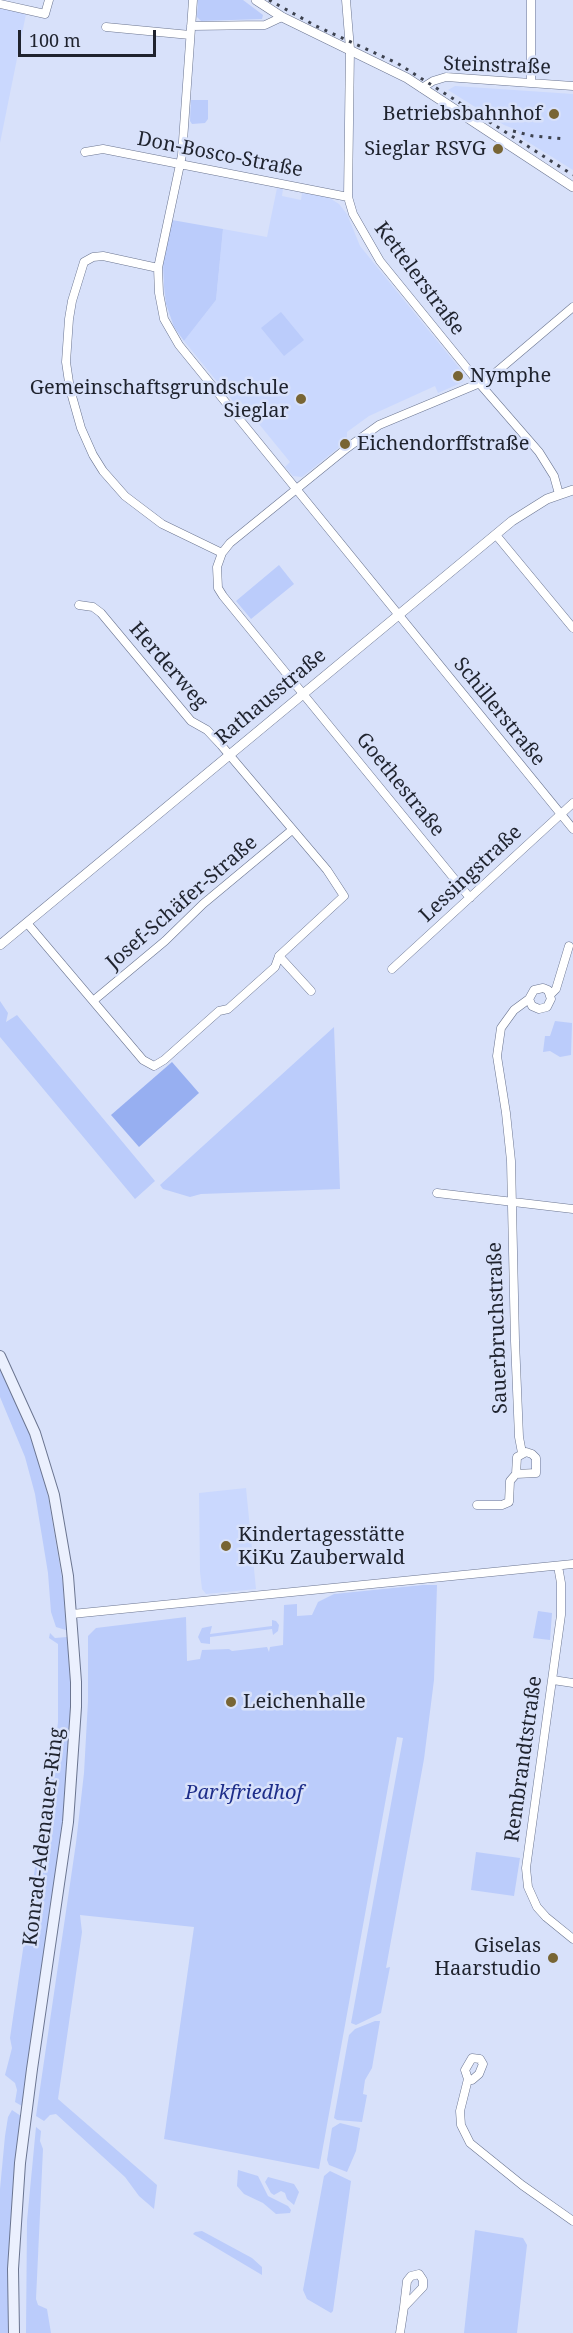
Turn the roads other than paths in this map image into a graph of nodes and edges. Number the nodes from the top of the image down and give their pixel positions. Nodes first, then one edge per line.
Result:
1 (49, 0) edge
2 (193, 0) edge
3 (256, 0) edge
4 (346, 0) edge
5 (531, 0) edge
6 (0, 4) edge
7 (282, 17) junction
8 (106, 27) dead end
9 (190, 31) junction
10 (350, 49) junction
11 (531, 83) junction
12 (573, 86) edge
13 (422, 88) junction
14 (85, 152) dead end
15 (181, 165) junction
16 (573, 187) edge
17 (348, 197) junction
18 (158, 268) junction
19 (573, 308) edge
20 (479, 383) junction
21 (573, 489) edge
22 (297, 490) junction
23 (560, 494) junction
24 (496, 535) junction
25 (222, 553) junction
26 (79, 605) dead end
27 (399, 615) junction
28 (573, 628) edge
29 (303, 693) junction
30 (229, 755) junction
31 (573, 803) edge
32 (561, 814) junction
33 (573, 829) edge
34 (292, 830) junction
35 (470, 898) junction
36 (27, 922) junction
37 (0, 945) edge
38 (569, 946) dead end
39 (279, 956) junction
40 (392, 969) dead end
41 (311, 992) dead end
42 (550, 994) junction
43 (530, 999) junction
44 (93, 1001) junction
45 (437, 1193) dead end
46 (510, 1201) junction
47 (573, 1209) edge
48 (0, 1356) edge
49 (522, 1453) junction
50 (516, 1474) junction
51 (477, 1505) dead end
52 (573, 1564) edge
53 (558, 1566) junction
54 (72, 1614) junction
55 (553, 1680) junction
56 (573, 1683) edge
57 (573, 1940) edge
58 (468, 2079) dead end
59 (573, 2221) edge
60 (404, 2307) dead end
61 (14, 2333) edge
62 (400, 2333) edge

1 - 6 street
2 - 9 street
3 - 7 street
4 - 10 street, Kettelerstraße
5 - 11 street
7 - 9 street
7 - 10 street
8 - 9 street
9 - 15 street
10 - 13 street
10 - 17 street, Kettelerstraße
11 - 12 street, Steinstraße
11 - 13 street, Steinstraße
13 - 16 street
14 - 15 street, Don-Bosco-Straße
15 - 17 street, Don-Bosco-Straße
15 - 18 street
17 - 20 street, Kettelerstraße
18 - 22 street
18 - 25 street
19 - 20 street
20 - 22 street
20 - 23 street, Kettelerstraße
21 - 23 street, Rathausstraße
22 - 25 street
22 - 27 street
23 - 24 street, Rathausstraße
24 - 27 street, Rathausstraße
24 - 28 street
25 - 29 street, Goethestraße
26 - 30 street, Herderweg
27 - 29 street, Rathausstraße
27 - 32 street, Schillerstraße
29 - 30 street, Rathausstraße
29 - 35 street, Goethestraße
30 - 34 street, Herderweg
30 - 36 street, Rathausstraße
31 - 32 street, Lessingstraße
32 - 33 street, Schillerstraße
32 - 35 street, Lessingstraße
34 - 39 street, Herderweg
34 - 44 street, Josef-Schäfer-Straße
35 - 40 street, Lessingstraße
36 - 37 street, Rathausstraße
36 - 44 street
38 - 42 street
39 - 41 street
39 - 44 street
42 - 43 street
42 - 43 street
43 - 46 street, Sauerbruchstraße
45 - 46 street
46 - 47 street
46 - 49 street, Sauerbruchstraße
48 - 54 main road, Konrad-Adenauer-Ring
49 - 50 street, Sauerbruchstraße
49 - 50 street, Sauerbruchstraße
50 - 51 street, Sauerbruchstraße
52 - 53 street
53 - 54 street
53 - 55 street, Rembrandtstraße
54 - 61 main road, Konrad-Adenauer-Ring
55 - 56 street
55 - 57 street, Rembrandtstraße
58 - 59 street
60 - 62 street

